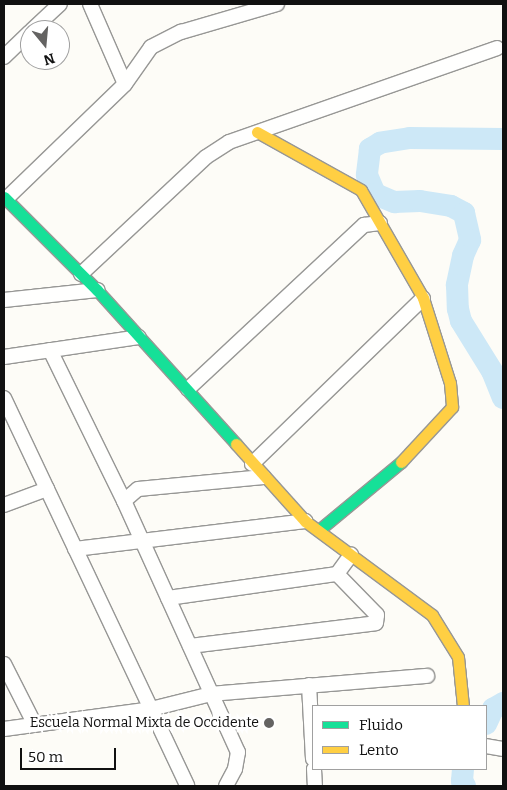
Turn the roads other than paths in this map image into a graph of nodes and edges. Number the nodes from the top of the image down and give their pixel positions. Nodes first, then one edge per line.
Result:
1 (60, 4) edge
2 (90, 4) edge
3 (277, 4) edge
4 (43, 20) edge
5 (20, 42) edge
6 (497, 48) dead end
7 (4, 57) edge
8 (125, 84) junction
9 (258, 132) junction
10 (5, 198) edge
11 (380, 223) junction
12 (81, 274) junction
13 (97, 290) junction
14 (423, 298) junction
15 (4, 300) edge
16 (139, 337) junction
17 (50, 350) junction
18 (4, 357) edge
19 (188, 389) junction
20 (4, 398) edge
21 (252, 464) junction
22 (263, 477) junction
23 (47, 489) junction
24 (124, 501) junction
25 (4, 505) edge
26 (305, 521) junction
27 (319, 530) junction
28 (142, 542) junction
29 (75, 549) junction
30 (351, 555) junction
31 (337, 574) junction
32 (168, 598) junction
33 (190, 646) junction
34 (4, 664) edge
35 (427, 676) dead end
36 (309, 684) junction
37 (211, 694) junction
38 (463, 705) edge
39 (151, 709) junction
40 (35, 725) junction
41 (4, 729) edge
42 (312, 740) edge
43 (487, 746) edge
44 (503, 749) edge
45 (314, 770) edge
46 (187, 786) edge
47 (226, 786) edge
48 (315, 786) edge

1 - 4 street
2 - 8 street
3 - 8 street
5 - 7 street
6 - 9 street
8 - 10 street
9 - 11 street
9 - 12 street
10 - 12 street
11 - 14 street
11 - 19 street
12 - 13 street
13 - 15 street
13 - 16 street
14 - 21 street
14 - 27 street
16 - 17 street
16 - 19 street
17 - 18 street
17 - 24 street
19 - 21 street
20 - 23 street
21 - 22 street
22 - 24 street
22 - 26 street
23 - 25 street
23 - 29 street
24 - 28 street
26 - 27 street
26 - 28 street
27 - 30 street
28 - 29 street
28 - 32 street
29 - 39 street
30 - 31 street
30 - 38 street
31 - 32 street
31 - 33 street
32 - 33 street
33 - 37 street
34 - 40 street
35 - 36 street
36 - 37 street
36 - 42 street
37 - 39 street
37 - 47 street
39 - 40 street
39 - 46 street
40 - 41 street
43 - 44 street
45 - 48 street

